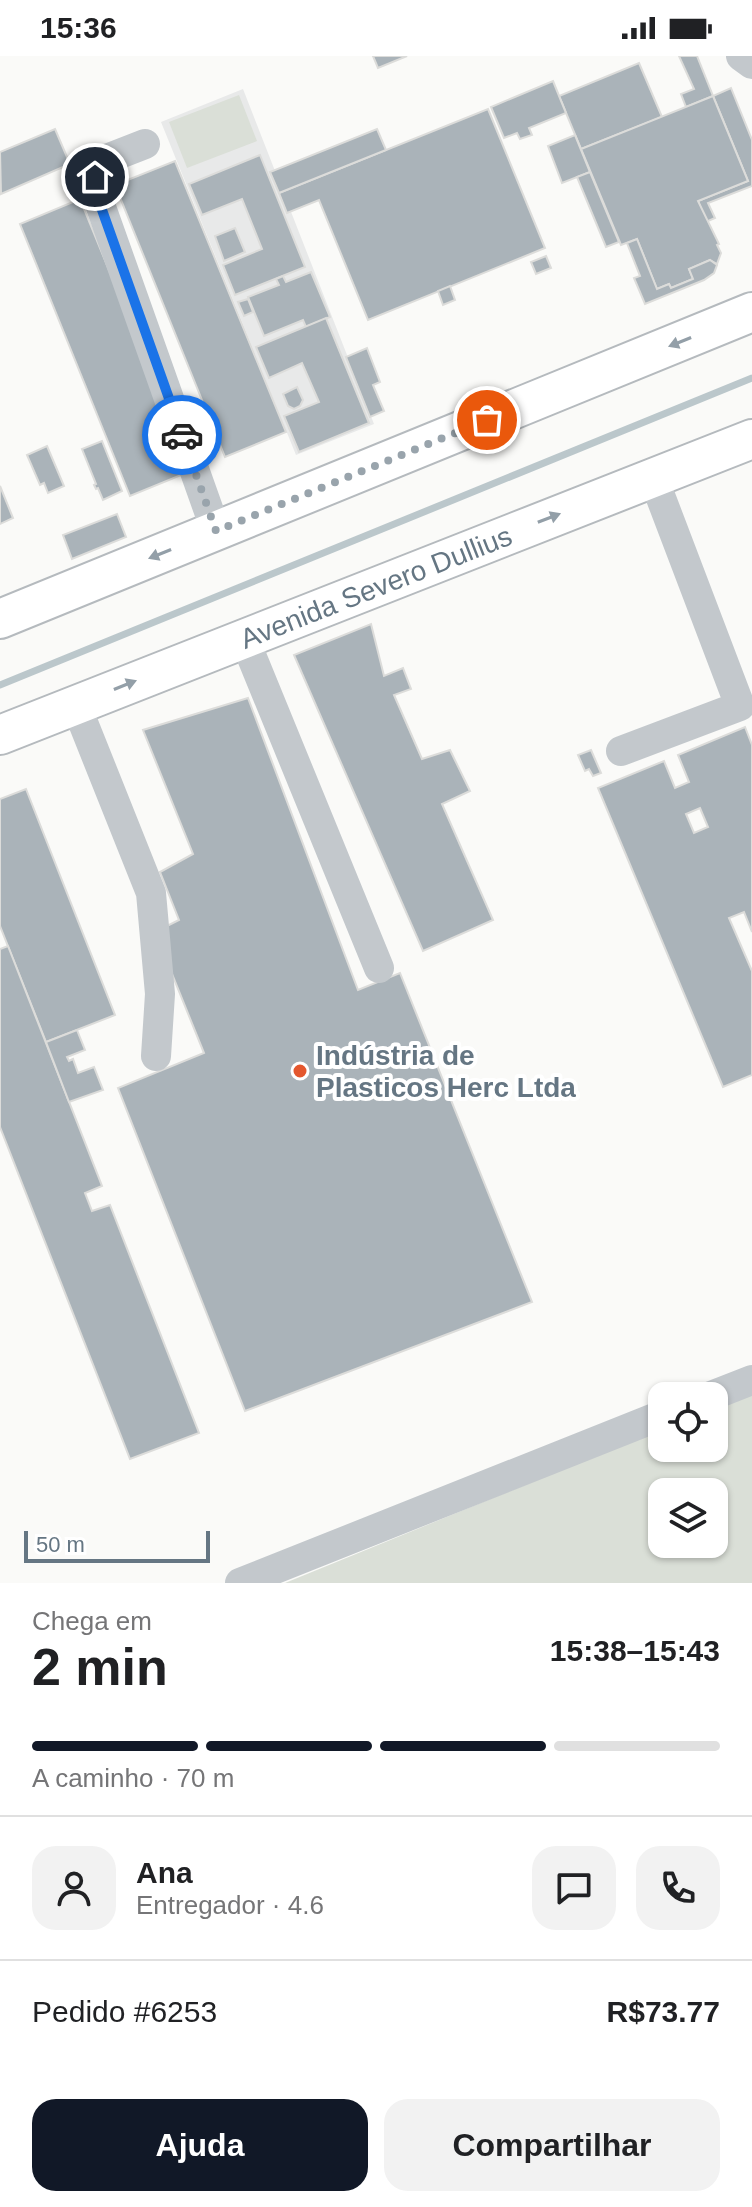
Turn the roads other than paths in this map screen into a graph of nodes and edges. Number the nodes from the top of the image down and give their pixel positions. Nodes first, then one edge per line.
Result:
1 (741, 56) edge
2 (752, 64) edge
3 (145, 144) dead end
4 (752, 312) edge
5 (752, 439) edge
6 (653, 477) junction
7 (216, 531) junction
8 (0, 619) edge
9 (244, 638) junction
10 (76, 705) junction
11 (746, 710) edge
12 (0, 735) edge
13 (621, 751) dead end
14 (379, 968) dead end
15 (156, 1056) dead end
16 (752, 1380) edge
17 (728, 1389) edge
18 (648, 1421) edge
19 (240, 1583) edge

1 - 2 lane
3 - 7 lane
4 -> 7 main road
5 - 6 main road, Avenida Severo Dullius
9 -> 6 main road, Avenida Severo Dullius
6 - 11 lane
7 -> 8 main road
10 -> 9 main road, Avenida Severo Dullius
9 - 14 lane
10 - 12 main road, Avenida Severo Dullius
10 - 15 lane
11 - 13 lane
16 - 17 lane
18 - 19 lane

